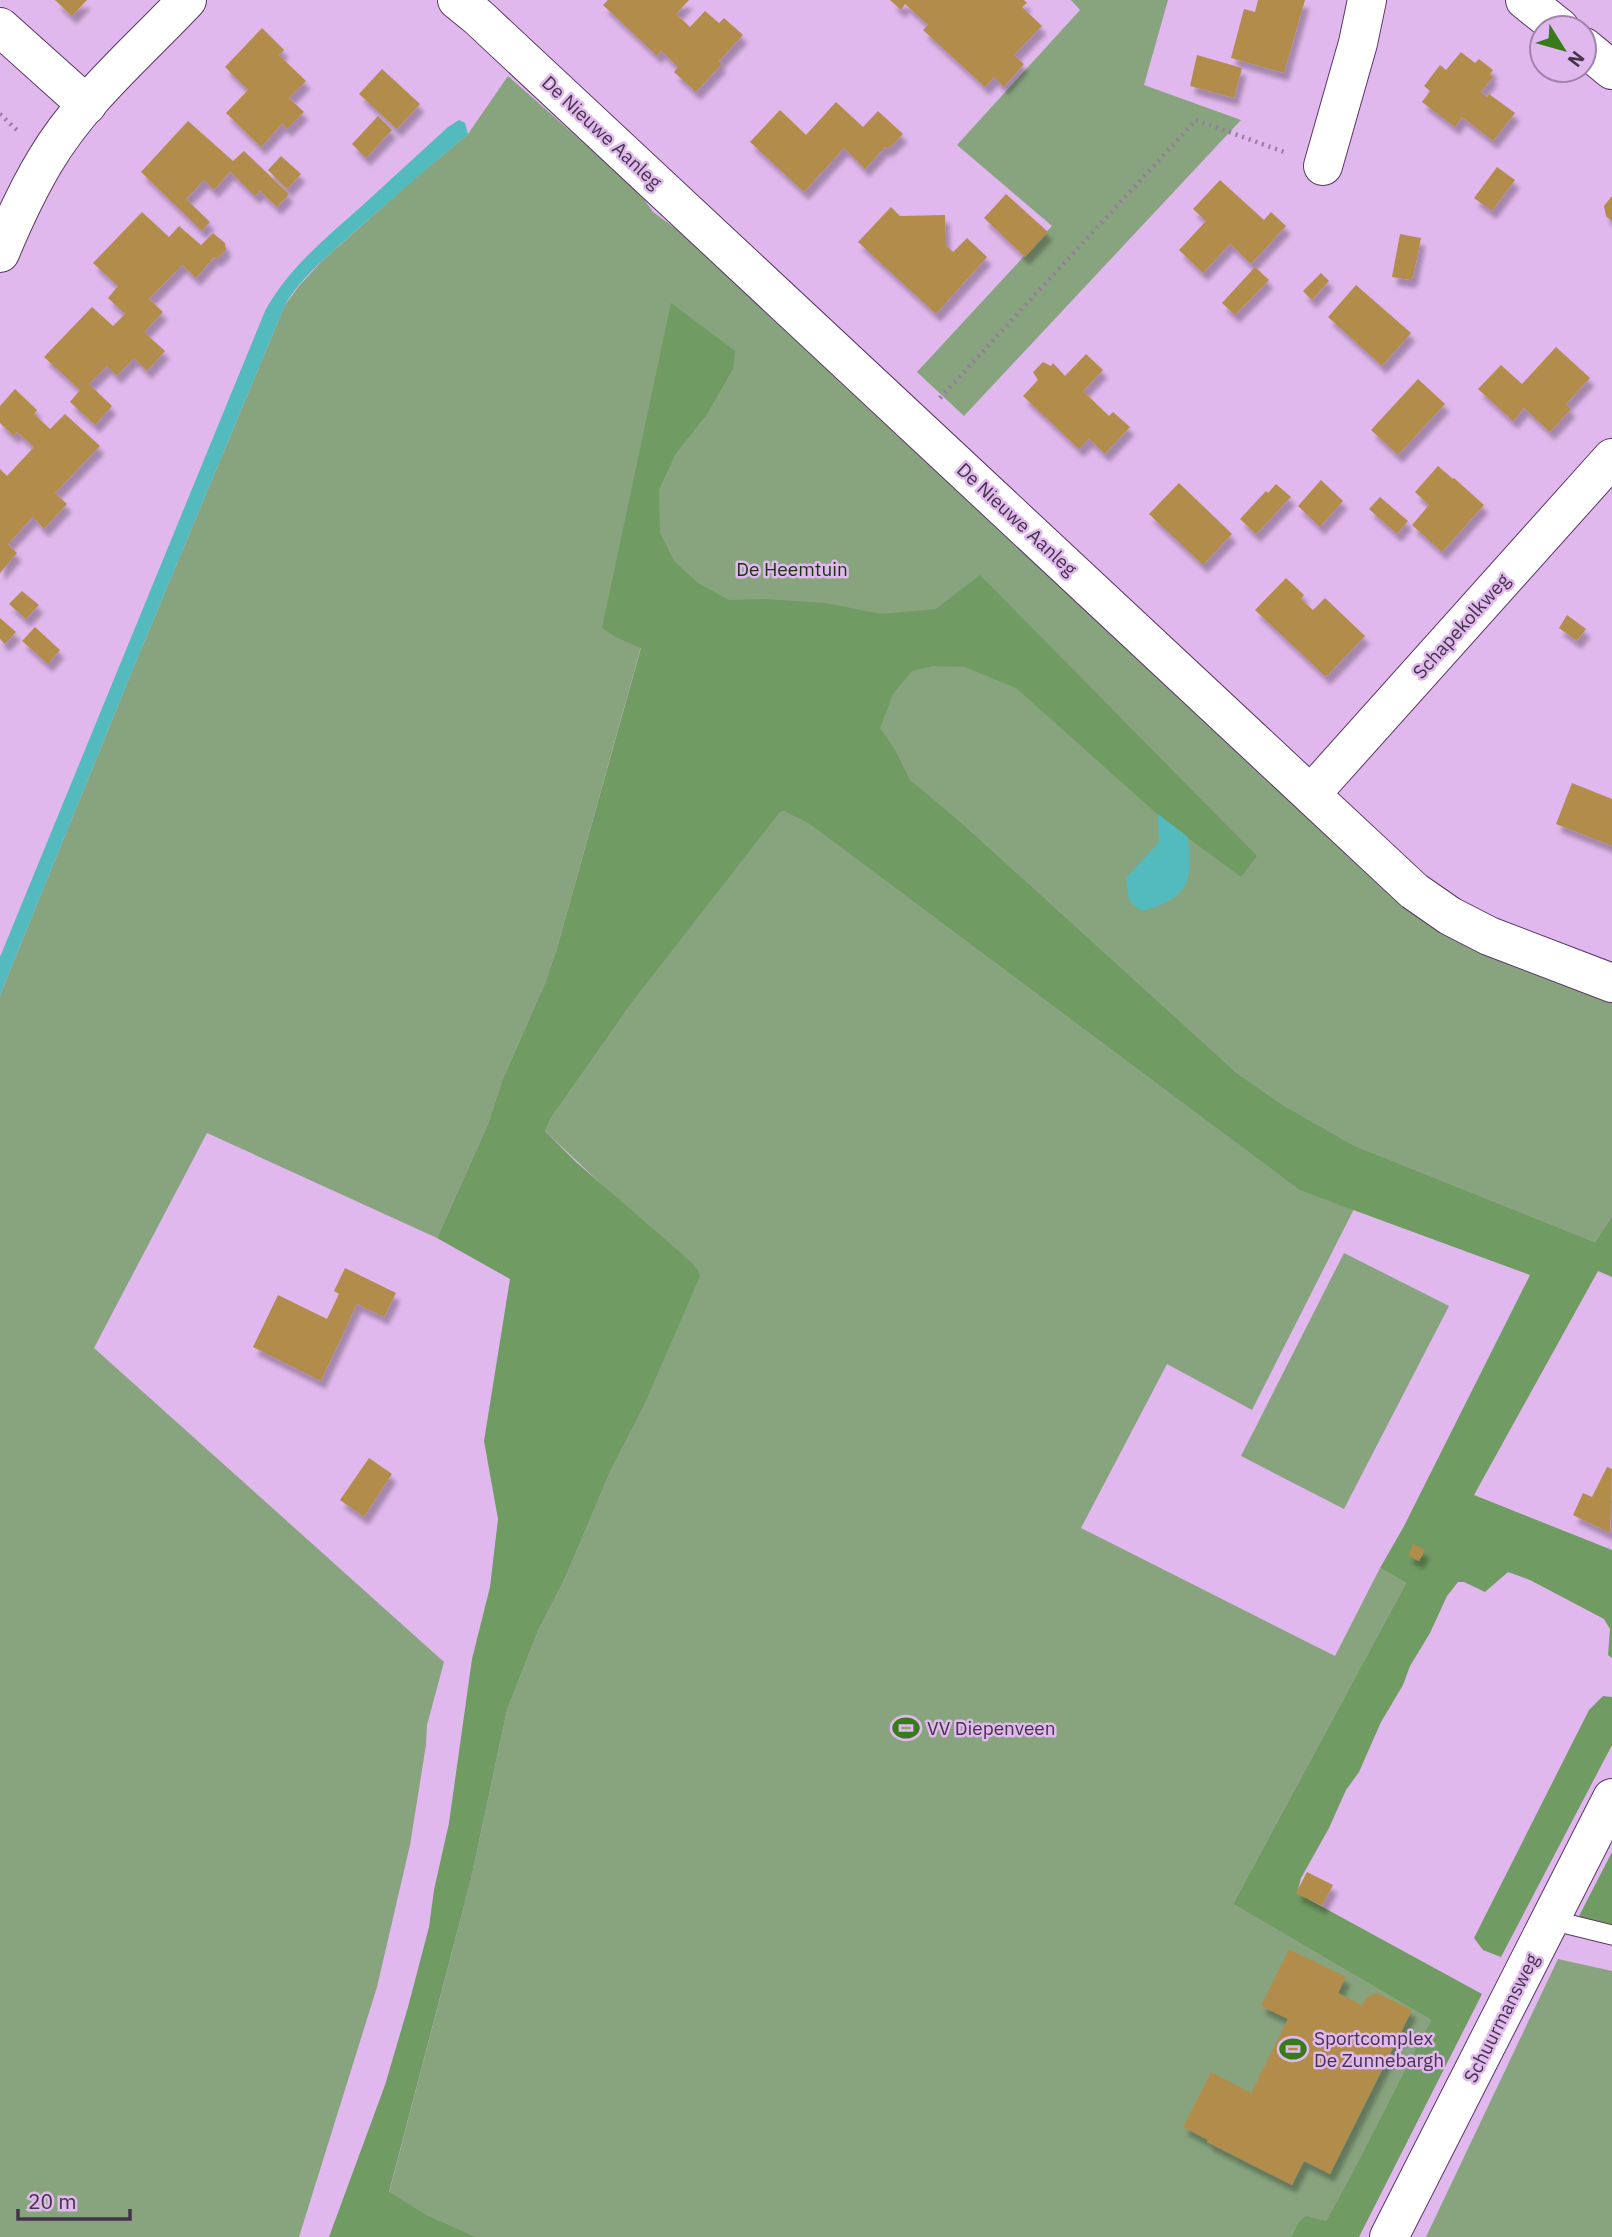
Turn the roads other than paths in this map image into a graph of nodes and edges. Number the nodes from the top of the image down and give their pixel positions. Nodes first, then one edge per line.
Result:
1 (187, 0) edge
2 (1367, 0) edge
3 (1525, 0) edge
4 (476, 6) edge
5 (1542, 14) edge
6 (0, 27) edge
7 (1598, 58) edge
8 (1612, 70) edge
9 (87, 105) junction
10 (1324, 166) road end
11 (0, 253) edge
12 (1612, 458) edge
13 (1311, 794) junction
14 (1612, 983) edge
15 (1612, 1798) edge
16 (1551, 1920) junction
17 (1612, 1935) edge
18 (1389, 2237) edge

1 - 9 street
2 - 10 street
3 - 5 street
4 - 13 street, De Nieuwe Aanleg
6 - 9 street
7 - 8 street
9 - 11 street
12 - 13 street, Schapekolkweg
13 - 14 street, De Nieuwe Aanleg
15 - 16 street, Schuurmansweg
16 - 17 lane
16 - 18 street, Schuurmansweg

